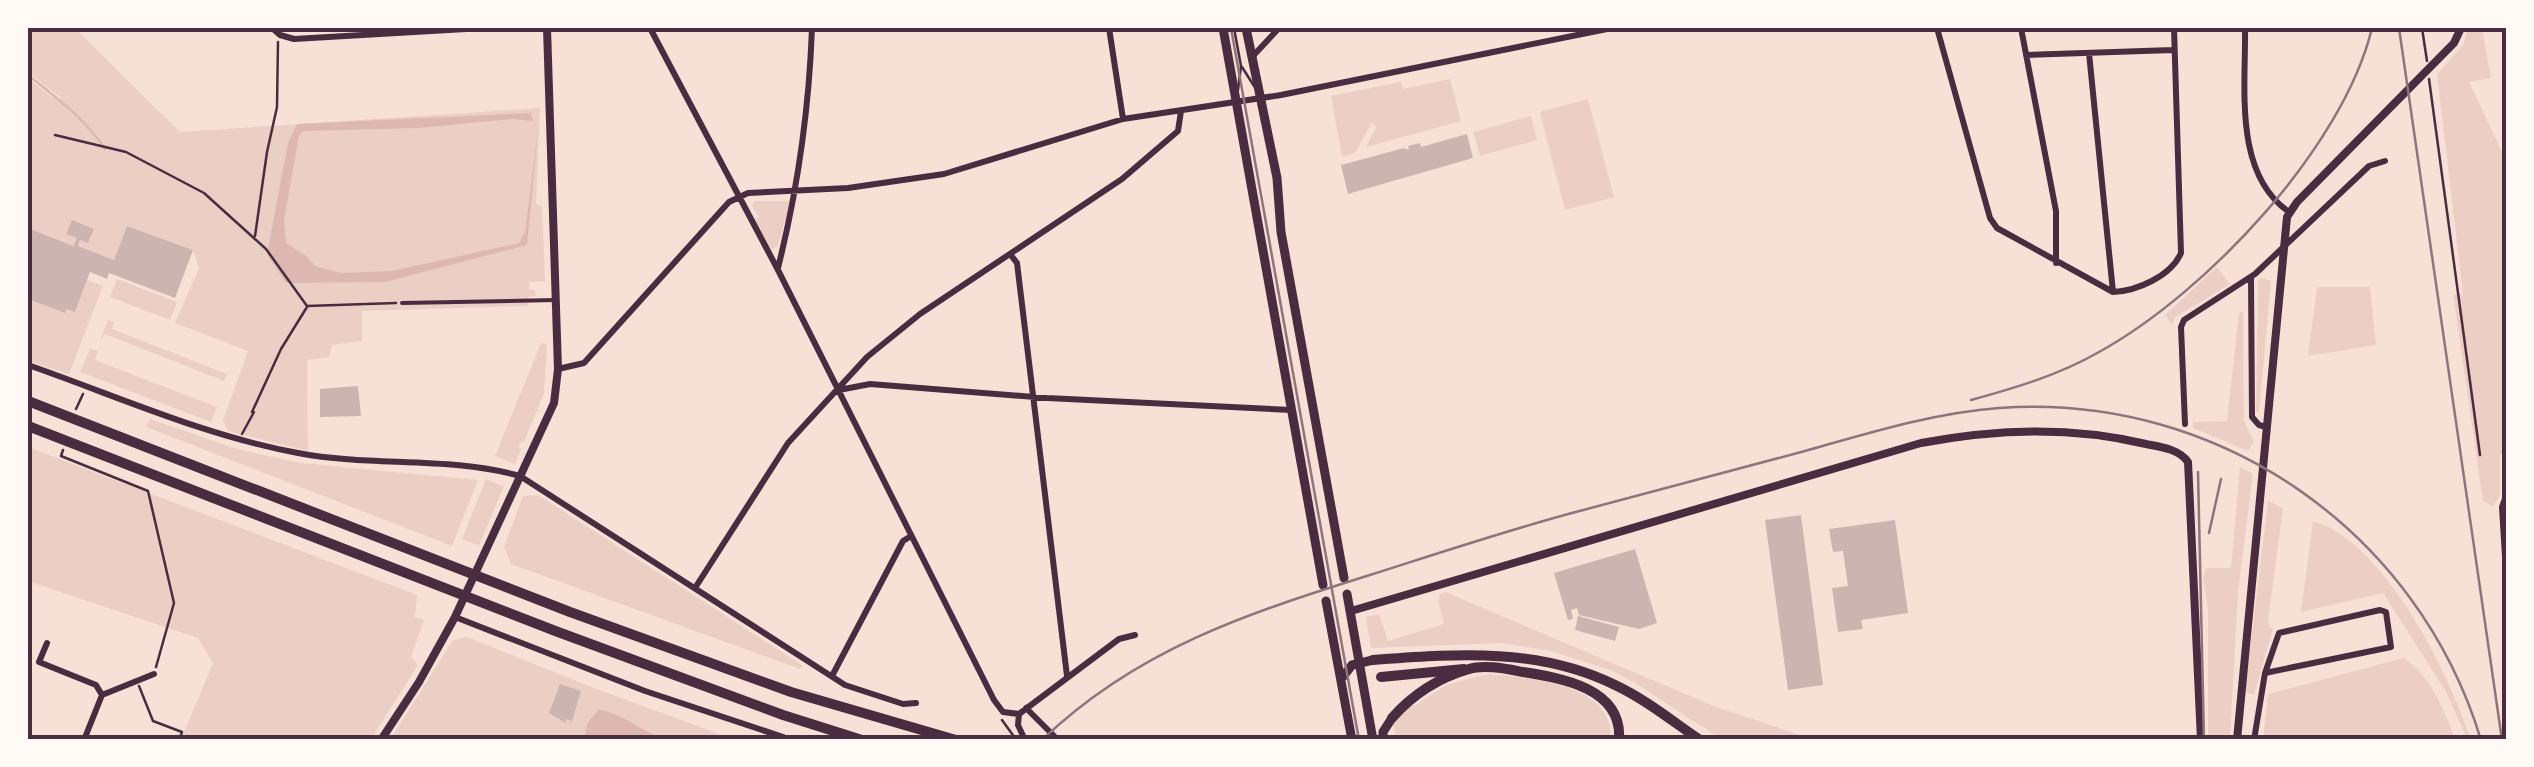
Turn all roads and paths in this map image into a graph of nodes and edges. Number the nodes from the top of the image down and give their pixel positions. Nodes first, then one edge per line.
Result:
1 (272, 28) edge
2 (483, 28) edge
3 (547, 28) edge
4 (650, 28) edge
5 (812, 28) edge
6 (1109, 28) edge
7 (1222, 28) edge
8 (1234, 28) edge
9 (1246, 28) edge
10 (1279, 28) edge
11 (1612, 28) edge
12 (1937, 28) edge
13 (2020, 28) edge
14 (2174, 28) edge
15 (2245, 28) edge
16 (2422, 28) edge
17 (2461, 28) edge
18 (280, 35) junction
19 (2174, 50) junction
20 (2089, 53) junction
21 (1252, 56) junction
22 (2026, 56) junction
23 (1241, 66) junction
24 (1262, 98) junction
25 (1236, 103) junction
26 (1181, 111) junction
27 (1123, 119) junction
28 (55, 135) dead end
29 (2385, 161) dead end
30 (797, 192) junction
31 (738, 198) junction
32 (2289, 212) junction
33 (255, 237) junction
34 (1010, 254) junction
35 (2056, 263) junction
36 (778, 270) junction
37 (2250, 277) junction
38 (2113, 292) junction
39 (556, 300) junction
40 (402, 302) joint
41 (308, 306) junction
42 (28, 365) edge
43 (558, 369) junction
44 (837, 390) junction
45 (1034, 398) junction
46 (28, 401) edge
47 (1292, 410) junction
48 (2185, 424) dead end
49 (28, 426) edge
50 (2266, 427) junction
51 (240, 440) junction
52 (2480, 454) dead end
53 (61, 456) dead end
54 (520, 476) junction
55 (2506, 496) edge
56 (912, 536) junction
57 (2506, 573) edge
58 (1344, 578) dead end
59 (1323, 584) dead end
60 (695, 588) junction
61 (1347, 594) dead end
62 (1326, 601) dead end
63 (1351, 611) junction
64 (455, 617) junction
65 (1135, 635) dead end
66 (46, 644) dead end
67 (1373, 660) joint
68 (1358, 662) junction
69 (1470, 668) junction
70 (2266, 673) junction
71 (154, 674) joint
72 (832, 676) junction
73 (1067, 676) junction
74 (1381, 677) joint
75 (1361, 679) junction
76 (136, 680) junction
77 (1341, 681) junction
78 (102, 695) junction
79 (916, 703) dead end
80 (1022, 711) junction
81 (1392, 718) joint
82 (84, 740) edge
83 (179, 740) edge
84 (381, 740) edge
85 (792, 740) edge
86 (862, 740) edge
87 (956, 740) edge
88 (1024, 740) edge
89 (1058, 740) edge
90 (1352, 740) edge
91 (1373, 740) edge
92 (1383, 740) edge
93 (1620, 740) edge
94 (1700, 740) edge
95 (2201, 740) edge
96 (2237, 740) edge
97 (2254, 740) edge

1 - 18 street
2 - 18 street
3 - 39 street
4 - 31 street
5 - 30 street
6 - 27 street
7 - 25 main road
8 - 23 lane
9 - 21 main road
10 - 21 street
11 - 24 street
12 - 35 street
13 - 22 street
14 - 19 street
15 - 32 street
16 - 52 path
17 - 32 street
18 - 33 path
19 - 20 street
19 - 38 street
20 - 22 street
20 - 38 street
21 - 24 main road
22 - 35 street
23 - 24 lane
23 - 25 lane
24 - 25 street
24 - 58 main road
25 - 26 street
25 - 47 main road
26 - 27 street
26 - 34 street
27 - 30 street
28 - 33 path
29 - 37 street
30 - 31 street
30 - 36 street
31 - 36 street
31 - 43 street
32 - 50 street
33 - 41 path
34 - 44 street
34 - 45 street
35 - 38 street
36 - 44 street
37 - 48 street
37 - 50 street
39 - 40 street
39 - 43 street
40 - 41 path
41 - 51 path
42 - 51 street
43 - 54 street
44 - 45 street
44 - 56 street
44 - 60 street
45 - 47 street
45 - 73 street
46 - 87 highway
47 - 59 main road
49 - 86 highway
50 - 96 street
51 - 54 street
53 - 71 path
54 - 60 street
54 - 64 street
55 - 57 street
56 - 72 street
56 - 80 street
60 - 72 street
61 - 63 main road
62 - 77 main road
63 - 68 main road
63 - 95 street
64 - 84 street
64 - 85 street
65 - 73 street
66 - 78 street
67 - 68 main road
67 - 94 highway
68 - 75 main road
68 - 77 main road
69 - 74 highway
69 - 81 highway
69 - 93 highway
70 - 70 street
70 - 97 street
71 - 76 street
72 - 79 street
73 - 80 street
74 - 75 main road
75 - 77 main road
75 - 91 main road
76 - 78 street
76 - 83 path
77 - 90 main road
78 - 82 street
80 - 88 street
80 - 89 street
81 - 92 main road

